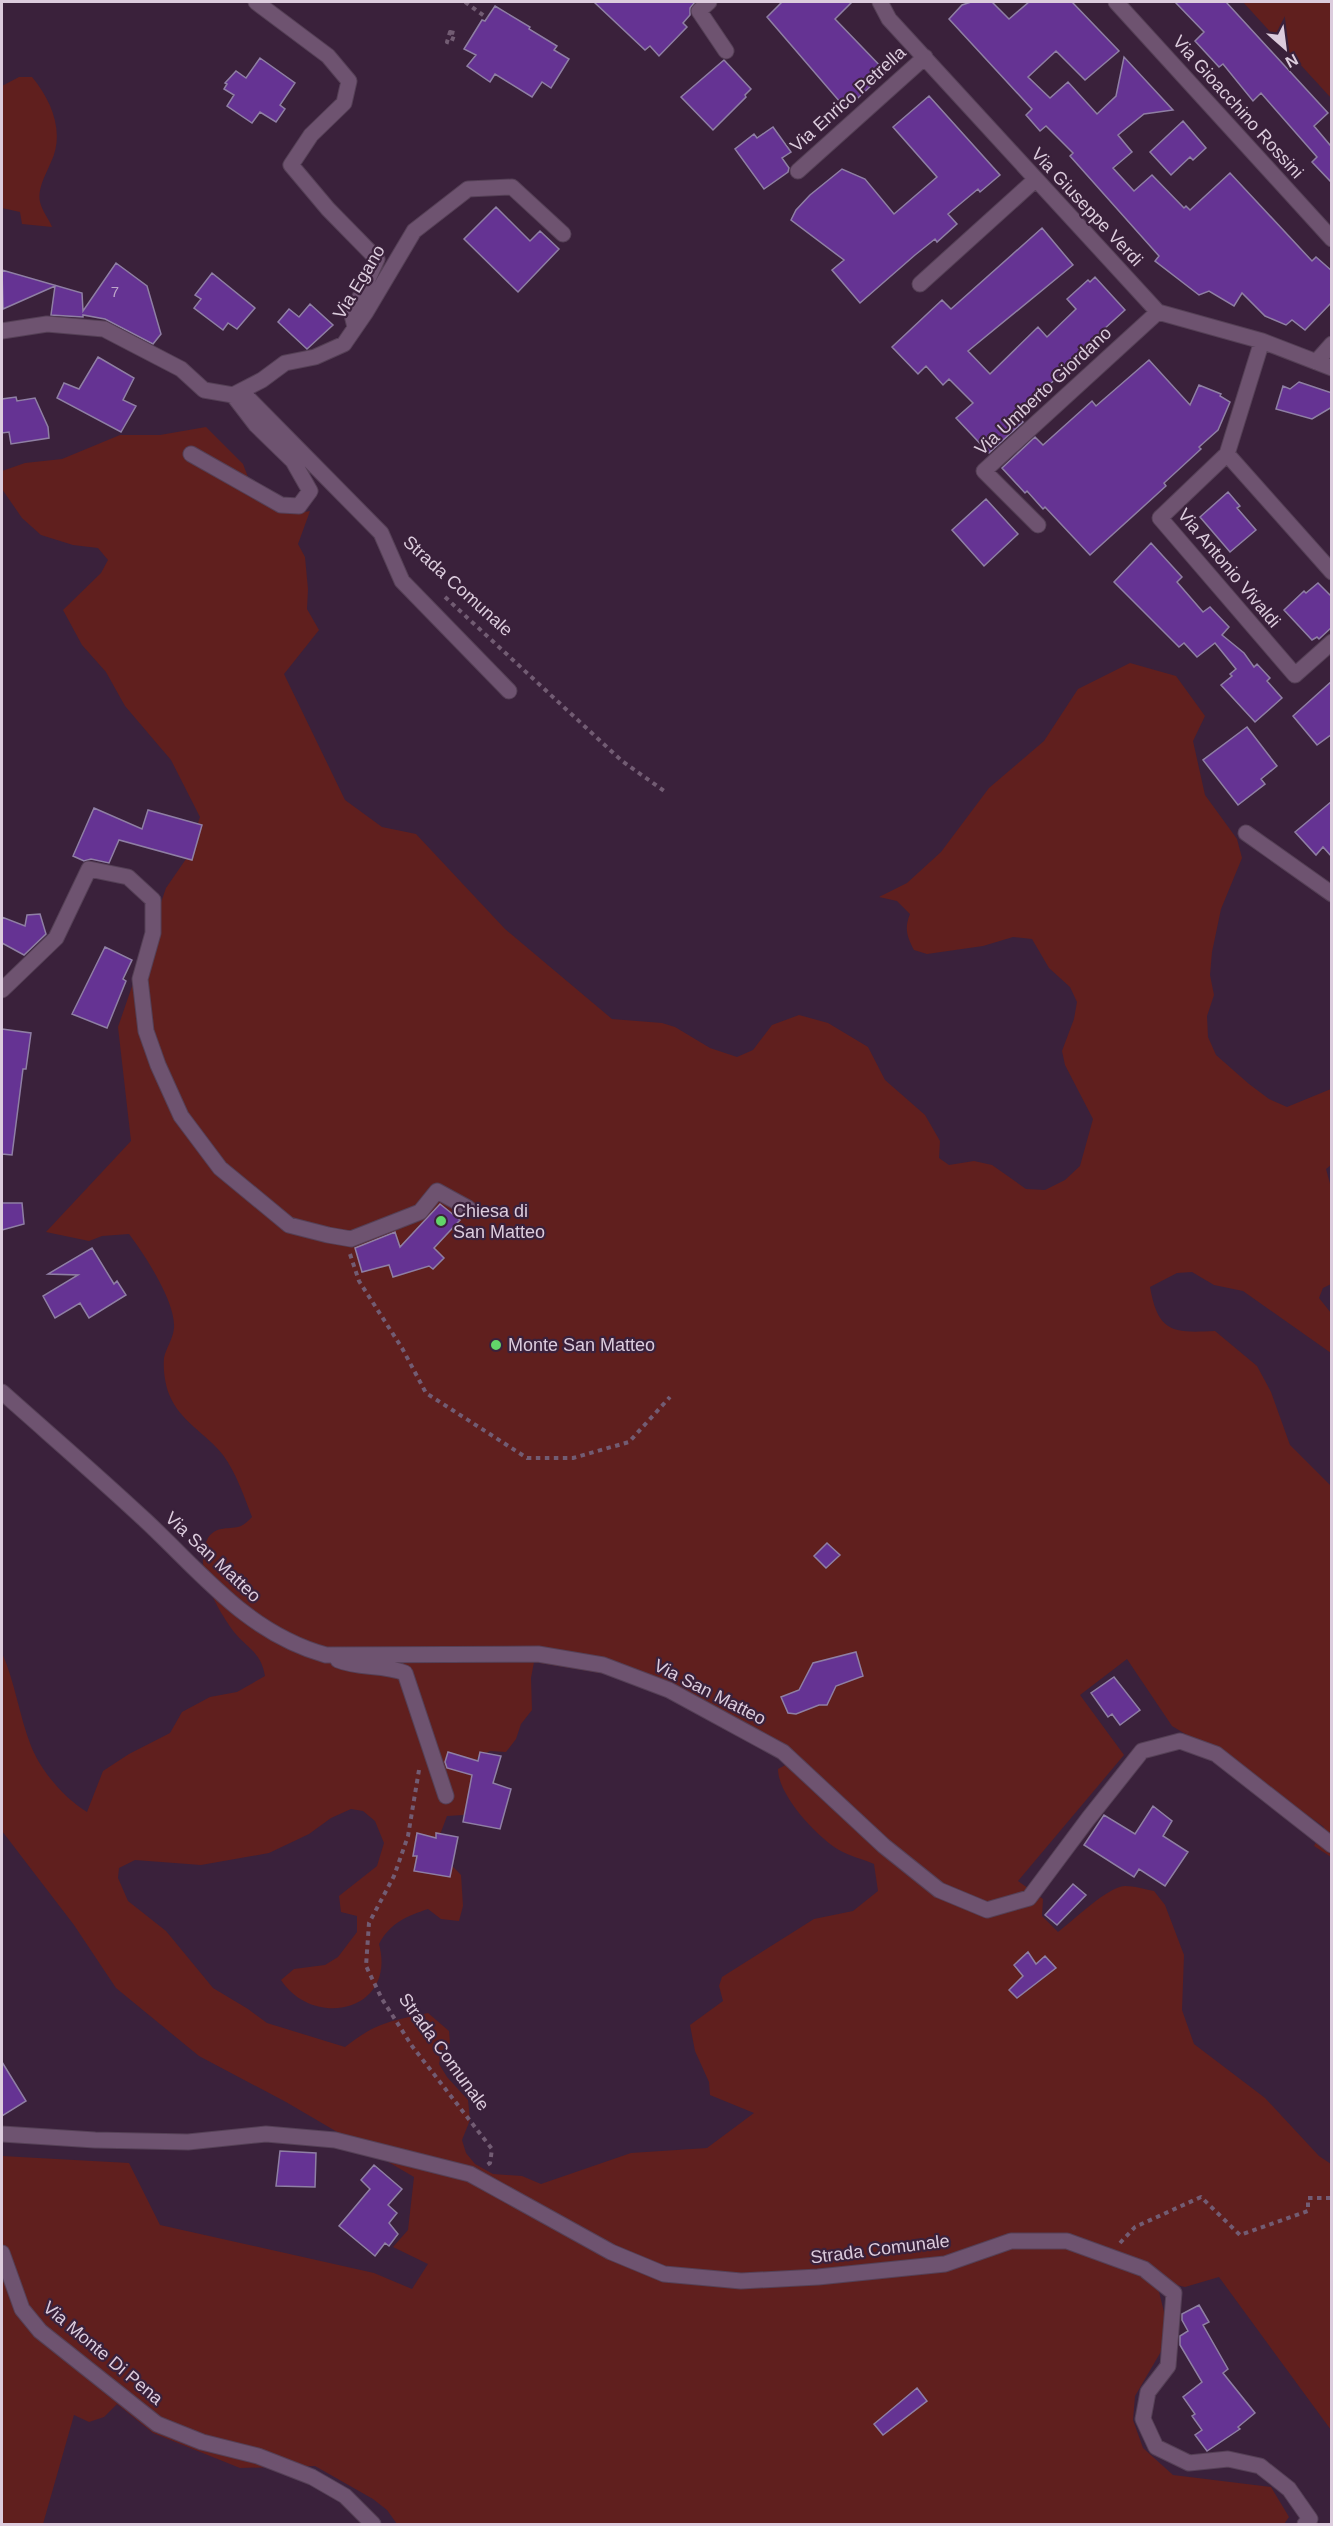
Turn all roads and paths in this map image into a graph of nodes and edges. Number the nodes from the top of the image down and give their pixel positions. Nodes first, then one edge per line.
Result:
1 (256, 2) edge
2 (465, 2) edge
3 (709, 2) edge
4 (880, 2) edge
5 (1116, 2) edge
6 (487, 18) dead end
7 (726, 51) dead end
8 (925, 57) junction
9 (798, 171) dead end
10 (1035, 180) junction
11 (563, 234) dead end
12 (1332, 239) edge
13 (920, 284) dead end
14 (1158, 312) junction
15 (356, 327) junction
16 (2, 331) edge
17 (1262, 341) junction
18 (1332, 344) edge
19 (1316, 362) junction
20 (1332, 368) edge
21 (237, 393) junction
22 (192, 454) dead end
23 (1227, 454) junction
24 (1038, 525) dead end
25 (1332, 572) edge
26 (437, 590) dead end
27 (1332, 642) edge
28 (509, 691) dead end
29 (667, 793) dead end
30 (1246, 833) dead end
31 (1332, 894) edge
32 (2, 990) edge
33 (468, 1208) dead end
34 (337, 1237) junction
35 (2, 1392) edge
36 (670, 1397) dead end
37 (326, 1655) junction
38 (421, 1761) dead end
39 (446, 1796) dead end
40 (1332, 1845) edge
41 (2, 2134) edge
42 (470, 2174) junction
43 (1332, 2198) edge
44 (2, 2253) edge
45 (1108, 2256) junction
46 (373, 2524) edge
47 (1305, 2524) edge

1 - 15 street
2 - 6 path
3 - 7 street
4 - 8 street, Via Giuseppe Verdi
5 - 12 street, Via Gioacchino Rossini
8 - 9 street, Via Enrico Petrella
8 - 10 street, Via Giuseppe Verdi
10 - 13 street
10 - 14 street, Via Giuseppe Verdi
11 - 15 street, Via Egano
14 - 17 street
14 - 24 street, Via Umberto Giordano
15 - 21 street, Via Egano
16 - 21 street
17 - 19 street
17 - 23 street, Via Antonio Vivaldi
18 - 19 street
19 - 20 street
21 - 22 street
21 - 28 street, Strada Comunale
23 - 25 street
23 - 27 street, Via Antonio Vivaldi
26 - 29 path, Strada Comunale
30 - 31 street
32 - 34 street
33 - 34 street
34 - 36 path
35 - 37 street, Via San Matteo
37 - 39 street
37 - 40 street, Via San Matteo
38 - 42 path, Strada Comunale
41 - 42 street, Strada Comunale
42 - 45 street, Strada Comunale
43 - 45 path
44 - 46 street, Via Monte Di Pena
45 - 47 street, Strada Comunale

